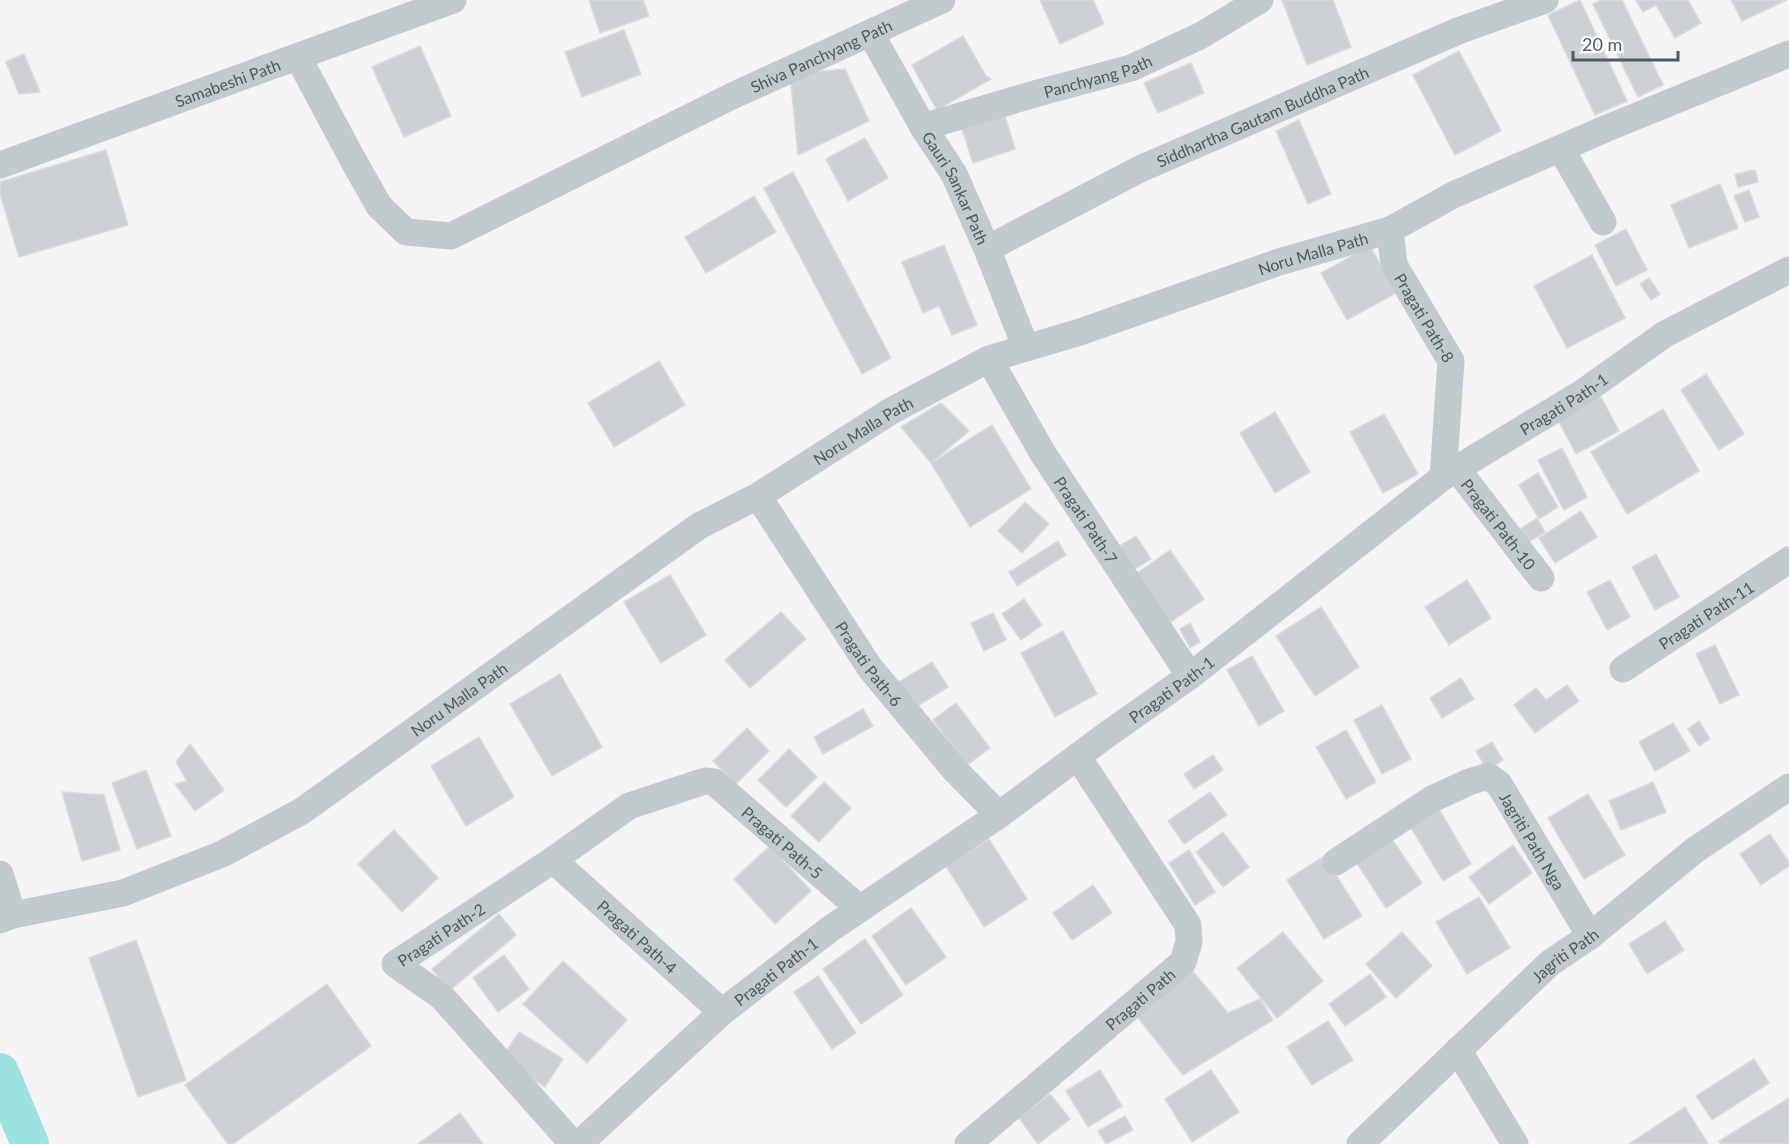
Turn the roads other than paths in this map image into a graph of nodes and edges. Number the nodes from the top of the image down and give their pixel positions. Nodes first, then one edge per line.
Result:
1 (453, 0) edge
2 (942, 0) edge
3 (1260, 0) edge
4 (1545, 0) edge
5 (871, 34) junction
6 (1789, 54) edge
7 (298, 57) junction
8 (923, 127) junction
9 (1561, 149) junction
10 (0, 165) edge
11 (1603, 222) dead end
12 (1390, 230) junction
13 (987, 249) junction
14 (1789, 270) edge
15 (1026, 348) junction
16 (989, 359) junction
17 (1450, 473) junction
18 (758, 496) junction
19 (1789, 560) edge
20 (1541, 578) dead end
21 (1623, 669) dead end
22 (1190, 676) junction
23 (1078, 757) junction
24 (705, 781) joint
25 (1789, 787) edge
26 (999, 815) junction
27 (553, 860) junction
28 (1336, 862) dead end
29 (0, 874) edge
30 (859, 908) junction
31 (6, 918) edge
32 (1590, 936) junction
33 (722, 1012) junction
34 (1458, 1050) junction
35 (1371, 1140) edge
36 (573, 1144) edge
37 (579, 1144) edge
38 (968, 1144) edge
39 (1515, 1144) edge

1 - 7 street, Samabeshi Path
2 - 5 street, Shiva Panchyang Path
3 - 8 street, Panchyang Path
4 - 13 street, Siddhartha Gautam Buddha Path
5 - 7 street, Shiva Panchyang Path
5 - 8 street, Gauri Sankar Path
6 - 9 street, Noru Malla Path
7 - 10 street, Samabeshi Path
8 - 13 street, Gauri Sankar Path
9 - 11 street
9 - 12 street, Noru Malla Path
12 - 15 street, Noru Malla Path
12 - 17 street, Pragati Path-8
13 - 15 street, Gauri Sankar Path
14 - 17 street, Pragati Path-1
15 - 16 street, Noru Malla Path
16 - 18 street, Noru Malla Path
16 - 22 street, Pragati Path-7
17 - 20 street, Pragati Path-10
17 - 22 street, Pragati Path-1
18 - 26 street, Pragati Path-6
18 - 31 street, Noru Malla Path
19 - 21 street, Pragati Path-11
22 - 23 street, Pragati Path-1
23 - 26 street, Pragati Path-1
23 - 38 street, Pragati Path
24 - 27 street, Pragati Path-2
24 - 30 street, Pragati Path-5
25 - 32 street, Jagriti Path
26 - 30 street, Pragati Path-1
27 - 33 street, Pragati Path-4
27 - 36 street, Pragati Path-2
28 - 32 street, Jagriti Path Nga
29 - 31 street
30 - 33 street, Pragati Path-1
32 - 34 street, Jagriti Path
33 - 37 street, Pragati Path-1
34 - 35 street, Jagriti Path
34 - 39 street

